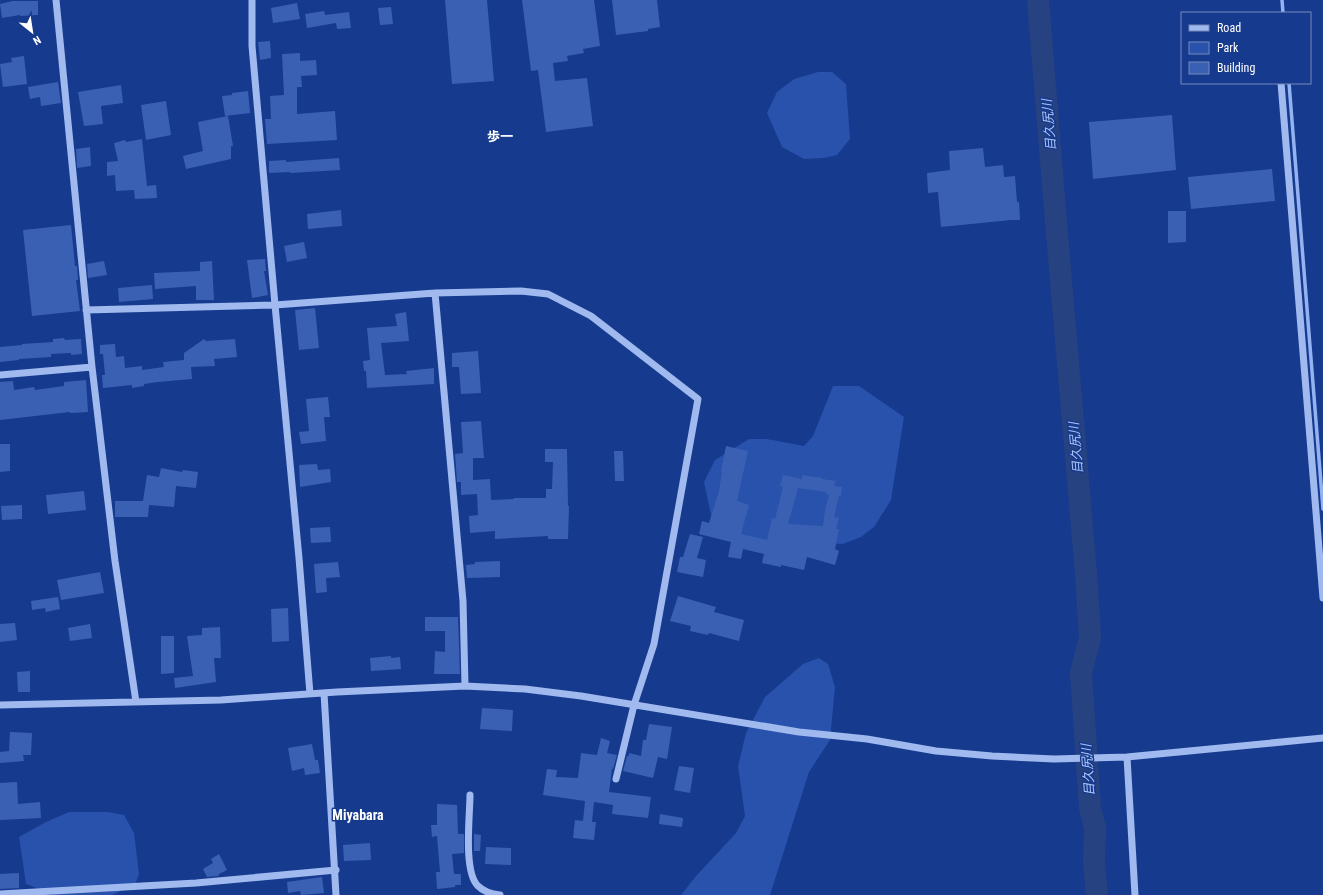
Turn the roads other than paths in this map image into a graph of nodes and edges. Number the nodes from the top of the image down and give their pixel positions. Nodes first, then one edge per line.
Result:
1 (56, 0) edge
2 (252, 0) edge
3 (1281, 84) edge
4 (435, 292) junction
5 (275, 305) junction
6 (86, 310) junction
7 (92, 367) junction
8 (0, 375) edge
9 (1323, 598) edge
10 (465, 686) junction
11 (324, 693) junction
12 (310, 694) junction
13 (136, 702) junction
14 (0, 705) edge
15 (634, 705) junction
16 (1323, 738) edge
17 (1125, 757) junction
18 (616, 779) dead end
19 (470, 795) dead end
20 (336, 870) junction
21 (0, 894) edge
22 (336, 895) edge
23 (500, 895) edge
24 (1135, 895) edge

1 - 6 street
2 - 5 street
3 - 9 street
4 - 5 street
4 - 10 street
4 - 15 street
5 - 6 street
5 - 12 street
6 - 7 street
7 - 8 street
7 - 13 street
10 - 11 street
10 - 15 street
11 - 12 street
11 - 20 street
12 - 13 street
13 - 14 street
15 - 17 street
15 - 18 street
16 - 17 street
17 - 24 street
19 - 23 street
20 - 21 street
20 - 22 street

